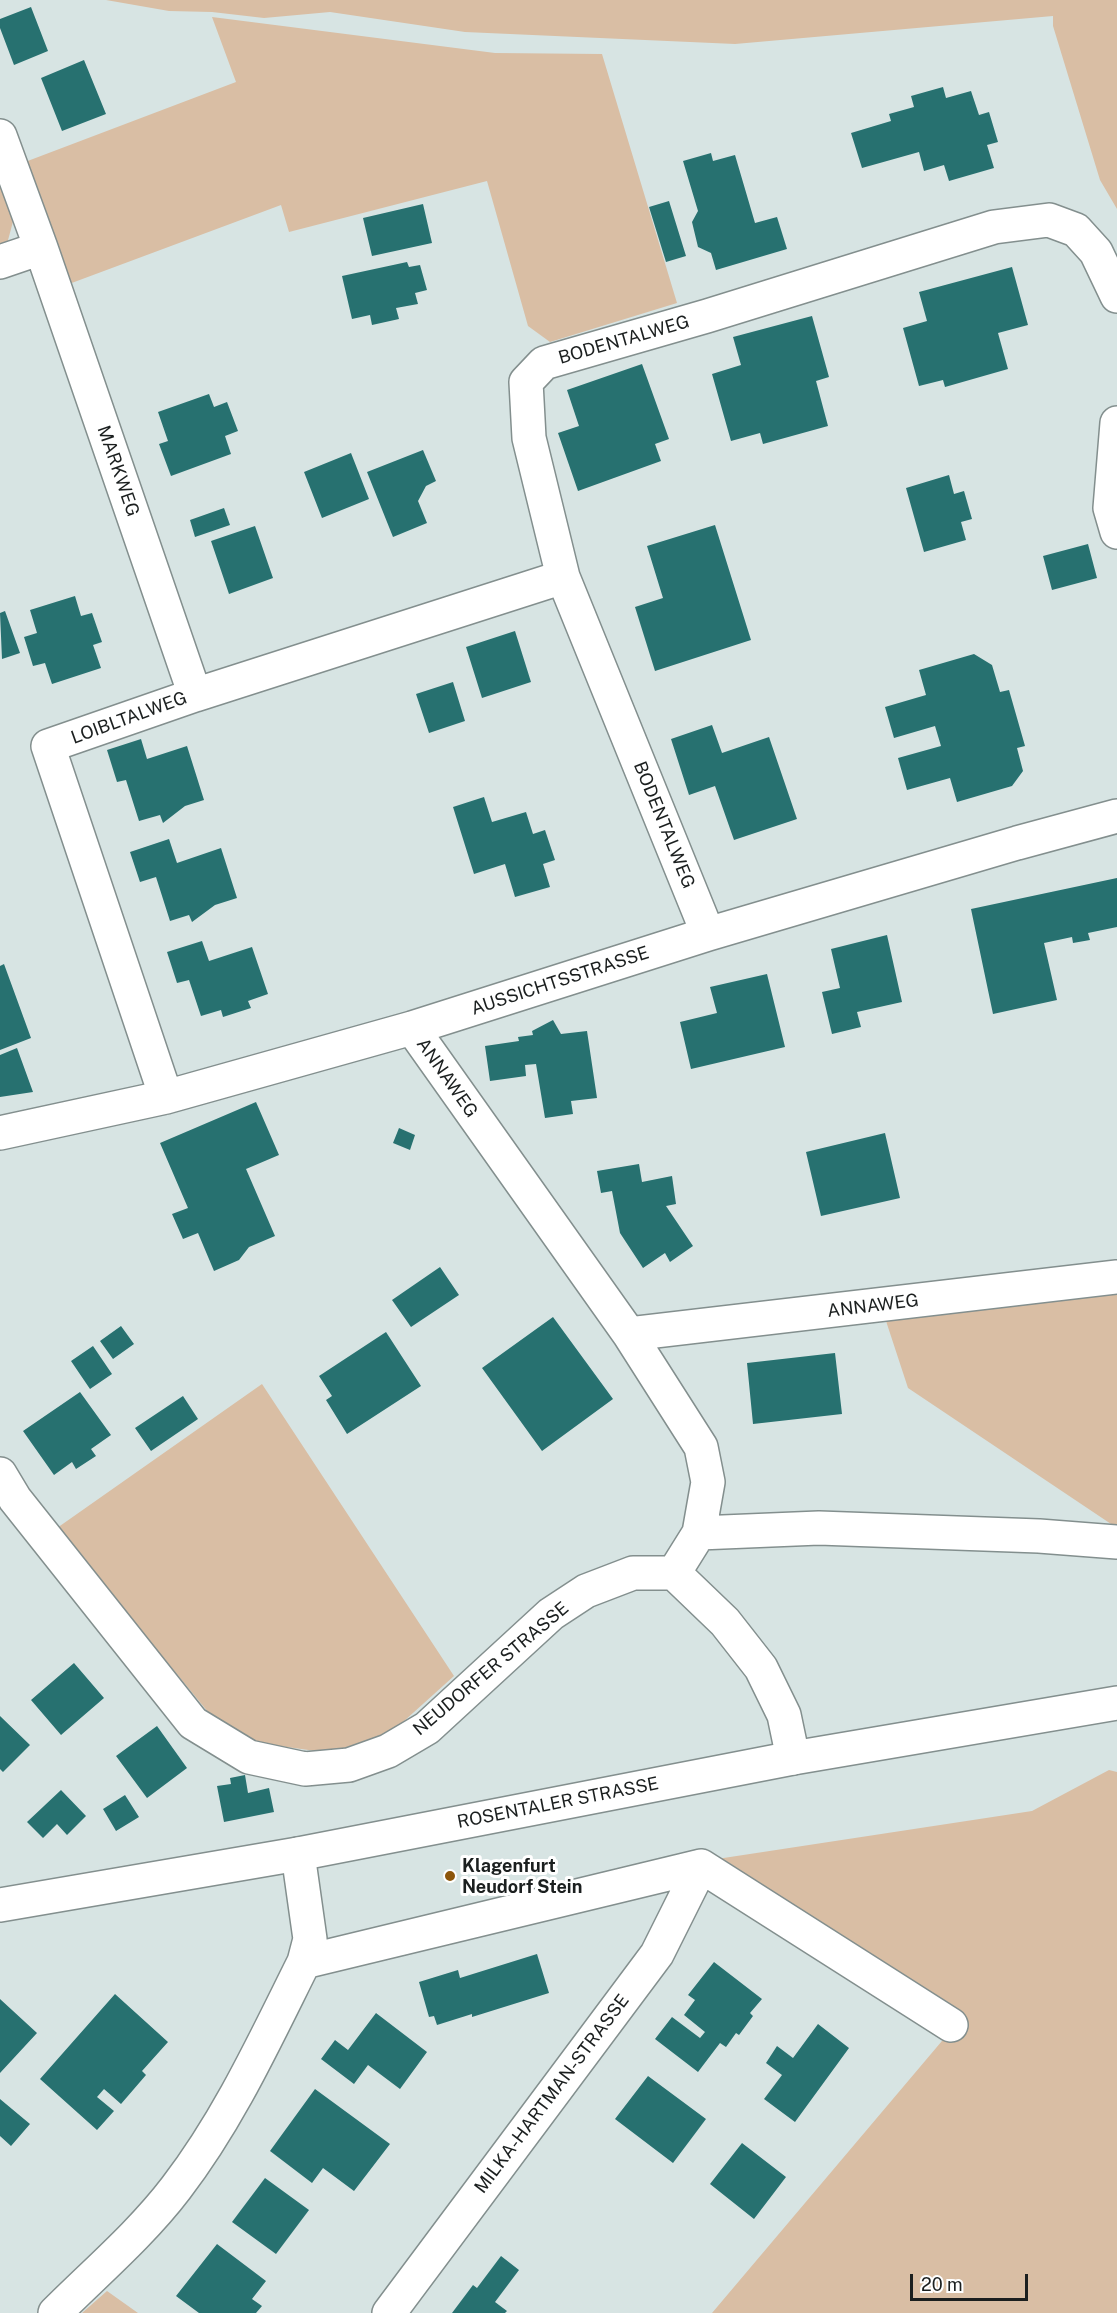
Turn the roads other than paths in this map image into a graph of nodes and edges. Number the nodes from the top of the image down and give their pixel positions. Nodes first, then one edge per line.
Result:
1 (0, 136) edge
2 (41, 248) junction
3 (0, 262) edge
4 (1117, 296) edge
5 (1117, 423) edge
6 (1117, 532) edge
7 (563, 577) junction
8 (195, 694) junction
9 (1117, 816) edge
10 (708, 934) junction
11 (412, 1028) junction
12 (166, 1097) junction
13 (0, 1133) edge
14 (1117, 1277) edge
15 (629, 1334) junction
16 (5, 1495) edge
17 (699, 1533) junction
18 (1117, 1542) edge
19 (674, 1574) junction
20 (1117, 1703) edge
21 (793, 1758) junction
22 (298, 1854) junction
23 (701, 1866) junction
24 (0, 1905) edge
25 (304, 1962) junction
26 (951, 2025) dead end
27 (55, 2313) edge
28 (390, 2313) edge

1 - 2 street, MARKWEG
2 - 3 street
2 - 8 street, MARKWEG
4 - 7 street, BODENTALWEG
5 - 6 street
7 - 8 street, LOIBLTALWEG
7 - 10 street, BODENTALWEG
8 - 12 street, LOIBLTALWEG
9 - 10 street, AUSSICHTSSTRASSE
10 - 11 street, AUSSICHTSSTRASSE
11 - 12 street, AUSSICHTSSTRASSE
11 - 15 street, ANNAWEG
12 - 13 street, AUSSICHTSSTRASSE
14 - 15 street, ANNAWEG
15 - 17 street, ANNAWEG
16 - 19 street, NEUDORFER STRASSE
17 - 18 street
17 - 19 street, ANNAWEG
19 - 21 street
20 - 21 street, ROSENTALER STRASSE
21 - 22 street, ROSENTALER STRASSE
22 - 24 street, ROSENTALER STRASSE
22 - 25 street
23 - 25 street
23 - 26 street
23 - 28 street, MILKA-HARTMAN-STRASSE
25 - 27 street

